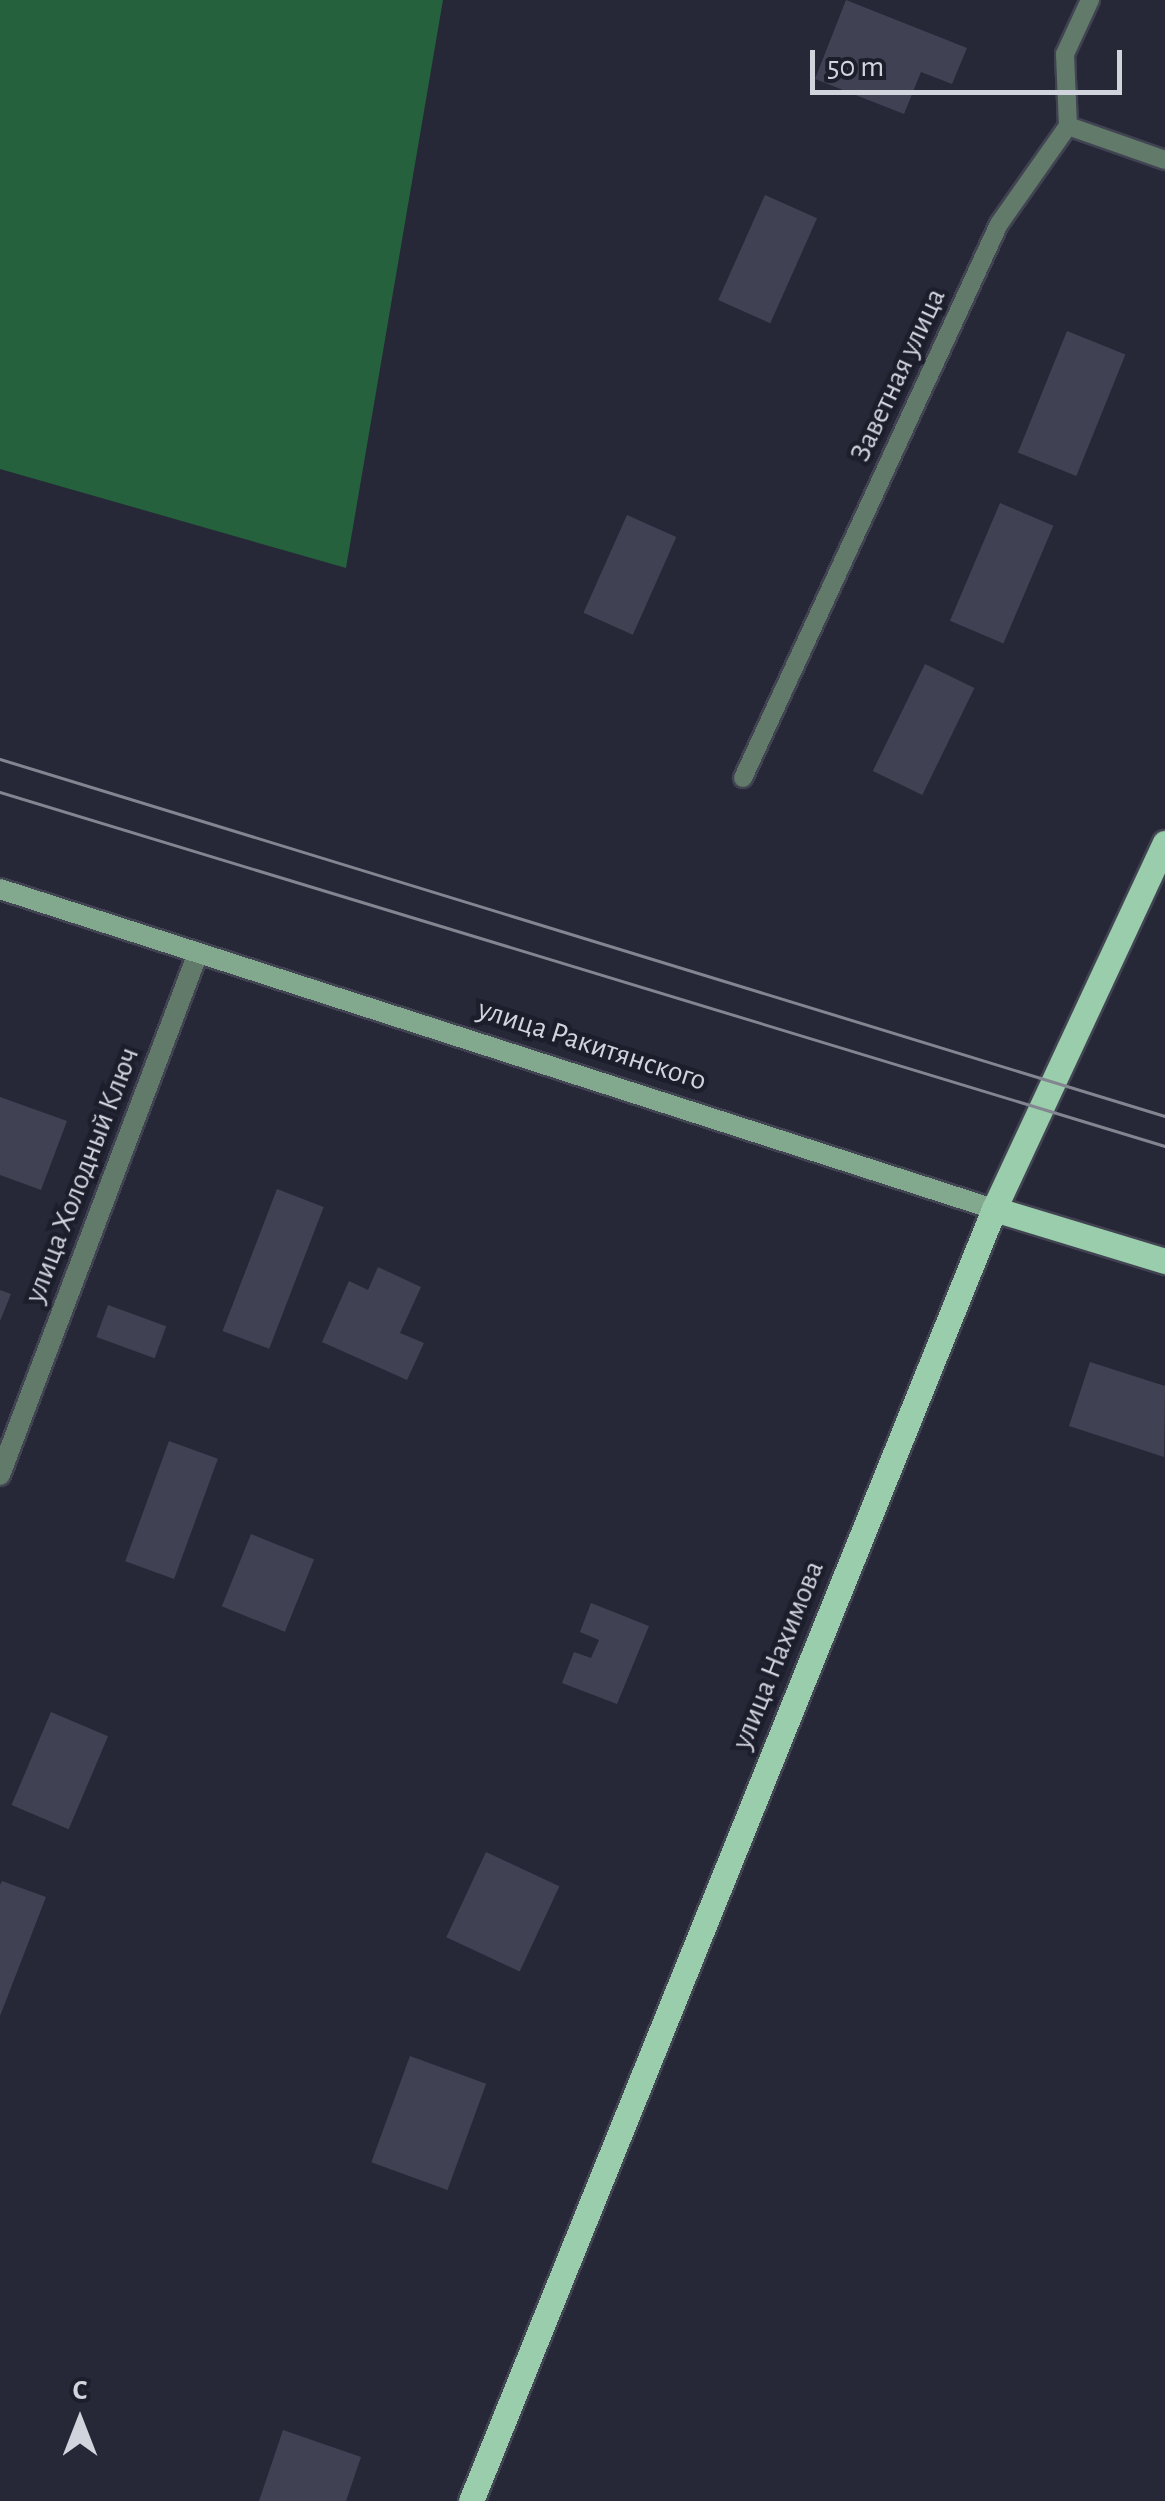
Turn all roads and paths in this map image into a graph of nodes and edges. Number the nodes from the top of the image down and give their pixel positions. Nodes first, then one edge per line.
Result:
1 (1090, 0) edge
2 (1068, 126) junction
3 (1165, 160) edge
4 (742, 778) dead end
5 (1165, 842) edge
6 (0, 888) edge
7 (198, 952) junction
8 (994, 1209) junction
9 (1165, 1261) edge
10 (0, 1475) edge
11 (471, 2501) edge

1 - 2 lane
2 - 3 lane
2 - 4 lane, Заветная улица
5 - 8 main road, улица Нахимова
6 - 7 main road, улица Ракитянского
7 - 8 main road, улица Ракитянского
7 - 10 street, улица Холодный Ключ
8 - 9 main road, улица Ракитянского
8 - 11 main road, улица Нахимова

